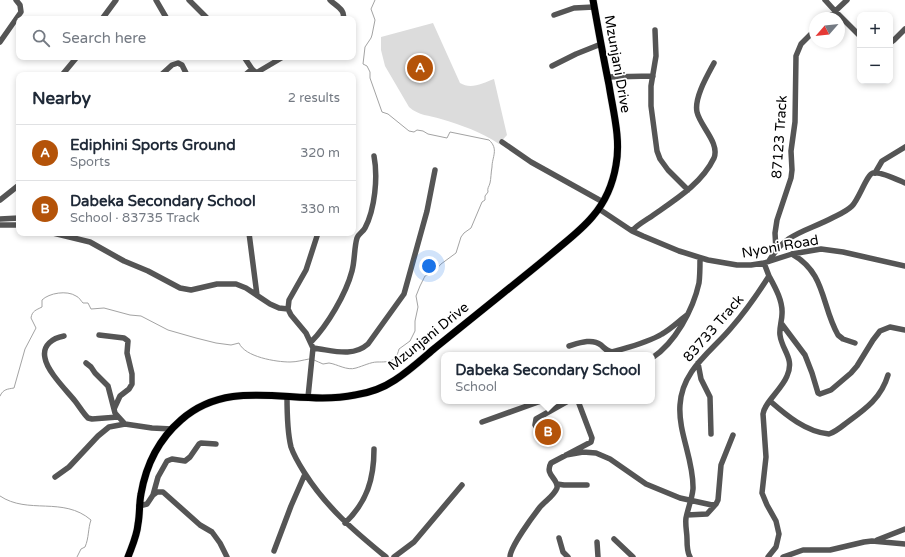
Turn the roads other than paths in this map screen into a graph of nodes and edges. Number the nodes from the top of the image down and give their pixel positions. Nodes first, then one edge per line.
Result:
1 (16, 0) edge
2 (116, 0) edge
3 (156, 0) edge
4 (189, 0) edge
5 (330, 0) edge
6 (825, 0) edge
7 (847, 0) edge
8 (594, 3) edge
9 (835, 12) joint
10 (554, 15) dead end
11 (18, 16) edge
12 (104, 16) edge
13 (165, 16) edge
14 (205, 16) edge
15 (344, 16) edge
16 (16, 19) edge
17 (845, 22) edge
18 (905, 29) edge
19 (655, 30) dead end
20 (857, 33) edge
21 (809, 36) edge
22 (893, 40) edge
23 (0, 42) edge
24 (601, 44) junction
25 (74, 60) edge
26 (179, 60) edge
27 (246, 60) edge
28 (278, 60) edge
29 (714, 64) dead end
30 (552, 66) dead end
31 (64, 72) edge
32 (164, 72) edge
33 (186, 72) edge
34 (256, 72) edge
35 (653, 76) junction
36 (607, 77) junction
37 (502, 142) dead end
38 (905, 147) edge
39 (374, 156) dead end
40 (435, 170) dead end
41 (875, 173) junction
42 (905, 183) edge
43 (16, 187) edge
44 (688, 190) junction
45 (0, 200) edge
46 (601, 205) junction
47 (16, 218) edge
48 (0, 219) edge
49 (0, 224) edge
50 (16, 225) edge
51 (632, 231) junction
52 (65, 236) edge
53 (249, 236) edge
54 (317, 236) edge
55 (776, 250) junction
56 (792, 254) junction
57 (700, 259) junction
58 (766, 262) junction
59 (905, 266) edge
60 (769, 276) junction
61 (257, 295) junction
62 (288, 308) junction
63 (687, 315) junction
64 (781, 323) junction
65 (905, 330) edge
66 (99, 335) dead end
67 (64, 336) dead end
68 (855, 343) dead end
69 (569, 346) dead end
70 (312, 348) junction
71 (655, 355) edge
72 (698, 362) junction
73 (86, 363) dead end
74 (888, 375) dead end
75 (287, 396) junction
76 (308, 397) junction
77 (770, 401) junction
78 (533, 404) edge
79 (563, 404) edge
80 (579, 404) edge
81 (114, 409) junction
82 (118, 416) junction
83 (482, 422) dead end
84 (125, 424) junction
85 (172, 429) junction
86 (540, 434) dead end
87 (711, 434) dead end
88 (733, 435) dead end
89 (216, 444) dead end
90 (374, 449) dead end
91 (566, 454) junction
92 (305, 474) junction
93 (55, 477) dead end
94 (557, 484) junction
95 (462, 485) dead end
96 (587, 485) dead end
97 (153, 495) junction
98 (691, 500) junction
99 (716, 504) junction
100 (139, 506) junction
101 (687, 515) junction
102 (345, 523) junction
103 (905, 529) edge
104 (559, 538) dead end
105 (614, 539) dead end
106 (875, 541) junction
107 (597, 542) dead end
108 (905, 544) edge
109 (274, 551) dead end
110 (688, 556) edge
111 (128, 557) edge
112 (227, 557) edge
113 (386, 557) edge
114 (394, 557) edge
115 (510, 557) edge
116 (568, 557) edge
117 (598, 557) edge
118 (633, 557) edge
119 (768, 557) edge
120 (783, 557) edge

1 - 11 street
2 - 12 street
3 - 13 street
4 - 14 street
5 - 15 street
6 - 9 street
7 - 9 street
8 - 10 street
8 - 24 main road, Mzunjani Drive
16 - 23 street
17 - 20 street
18 - 22 street
19 - 35 street
21 - 55 street, 87123 Track
24 - 30 street
24 - 36 main road, Mzunjani Drive
25 - 31 street
26 - 32 street
26 - 33 street
27 - 34 street
28 - 34 street
29 - 44 street
35 - 36 street
35 - 44 street
36 - 46 main road, Mzunjani Drive
37 - 46 street, Nyoni Road
38 - 41 street
39 - 70 street
40 - 70 street
41 - 42 street
41 - 55 street
43 - 45 street
44 - 51 street
46 - 51 street, Nyoni Road
46 - 76 main road, Mzunjani Drive
47 - 48 street
49 - 50 street
51 - 57 street, Nyoni Road
52 - 61 street
53 - 61 street
54 - 62 street
55 - 58 street
56 - 58 street, Nyoni Road
56 - 59 street, Nyoni Road
56 - 68 street
57 - 58 street, Nyoni Road
57 - 63 street
58 - 60 street
60 - 64 street
60 - 72 street, 83733 Track
61 - 62 street
62 - 70 street
63 - 69 street
63 - 71 street
64 - 65 street
64 - 77 street
66 - 81 street
67 - 82 street
70 - 76 street
72 - 87 street
72 - 98 street, 83733 Track
73 - 81 street
74 - 77 street
75 - 76 main road, Mzunjani Drive
75 - 85 main road, Mzunjani Drive
75 - 92 street
77 - 119 street
78 - 83 street
79 - 86 street
80 - 91 street
81 - 82 street
82 - 84 street
84 - 85 street
84 - 93 street
85 - 100 main road, Mzunjani Drive
88 - 99 street
89 - 97 street
90 - 102 street
91 - 94 street
91 - 98 street
92 - 102 street
92 - 109 street
94 - 96 street
94 - 115 street
95 - 114 street
97 - 100 street
97 - 112 street
98 - 99 street
98 - 101 street, 83733 Track
99 - 101 street
100 - 111 main road, Mzunjani Drive
101 - 110 street, 83733 Track
102 - 113 street
103 - 106 street
104 - 116 street
105 - 118 street
106 - 108 street
106 - 120 street
107 - 117 street

